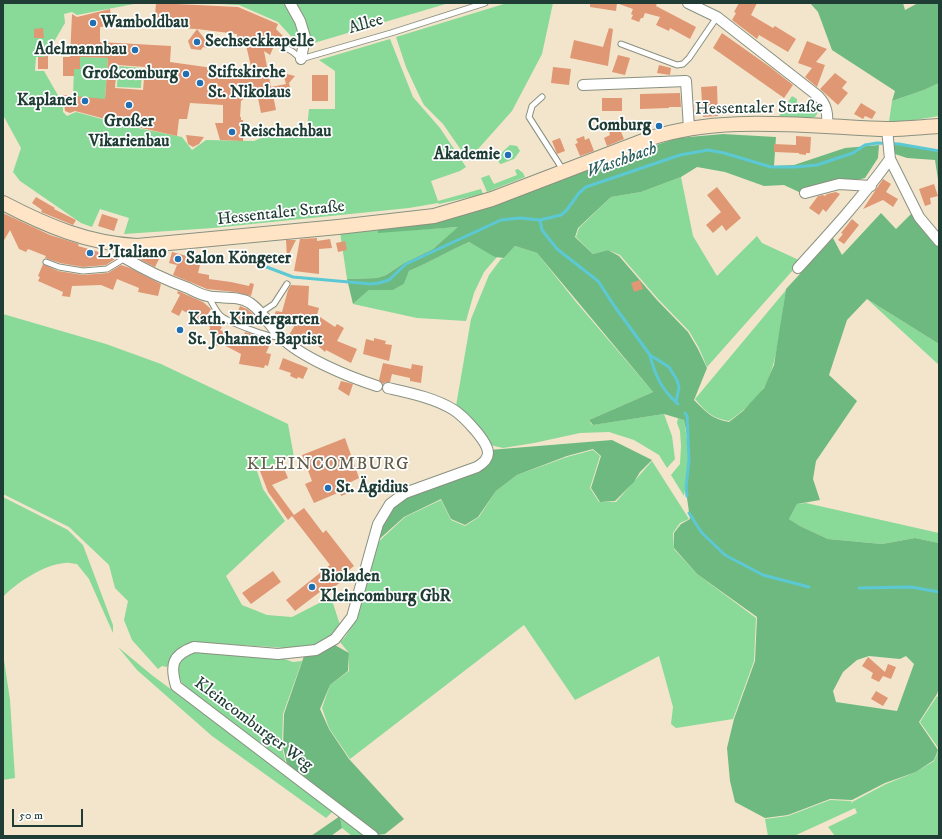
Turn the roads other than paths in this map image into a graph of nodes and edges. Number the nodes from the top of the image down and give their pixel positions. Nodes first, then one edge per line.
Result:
1 (290, 3) edge
2 (485, 3) edge
3 (688, 3) edge
4 (717, 18) junction
5 (256, 40) dead end
6 (267, 40) dead end
7 (276, 42) dead end
8 (621, 44) dead end
9 (301, 59) junction
10 (583, 85) dead end
11 (542, 97) dead end
12 (827, 126) junction
13 (939, 126) edge
14 (689, 128) junction
15 (888, 129) junction
16 (890, 159) junction
17 (564, 171) junction
18 (871, 186) junction
19 (805, 193) dead end
20 (3, 203) edge
21 (939, 241) edge
22 (125, 251) junction
23 (46, 262) dead end
24 (798, 268) dead end
25 (287, 284) dead end
26 (208, 296) junction
27 (262, 312) junction
28 (280, 337) junction
29 (377, 386) dead end
30 (388, 388) dead end
31 (373, 836) edge

1 - 9 street
2 - 9 lane, Allee
3 - 4 street
4 - 8 lane
4 - 12 street
5 - 6 lane
7 - 9 lane
10 - 14 street
11 - 17 lane
12 - 14 main road, Hessentaler Straße
12 - 15 main road, Hessentaler Straße
13 - 15 main road, Hessentaler Straße
14 - 17 main road, Hessentaler Straße
15 - 16 street
16 - 18 street
16 - 21 street
17 - 22 main road, Hessentaler Straße
18 - 19 street
18 - 24 street
20 - 22 main road, Hessentaler Straße
22 - 23 lane
22 - 26 street
25 - 27 lane
26 - 27 street
26 - 28 lane
27 - 28 street
28 - 29 street
30 - 31 street, Kleincomburger Weg

